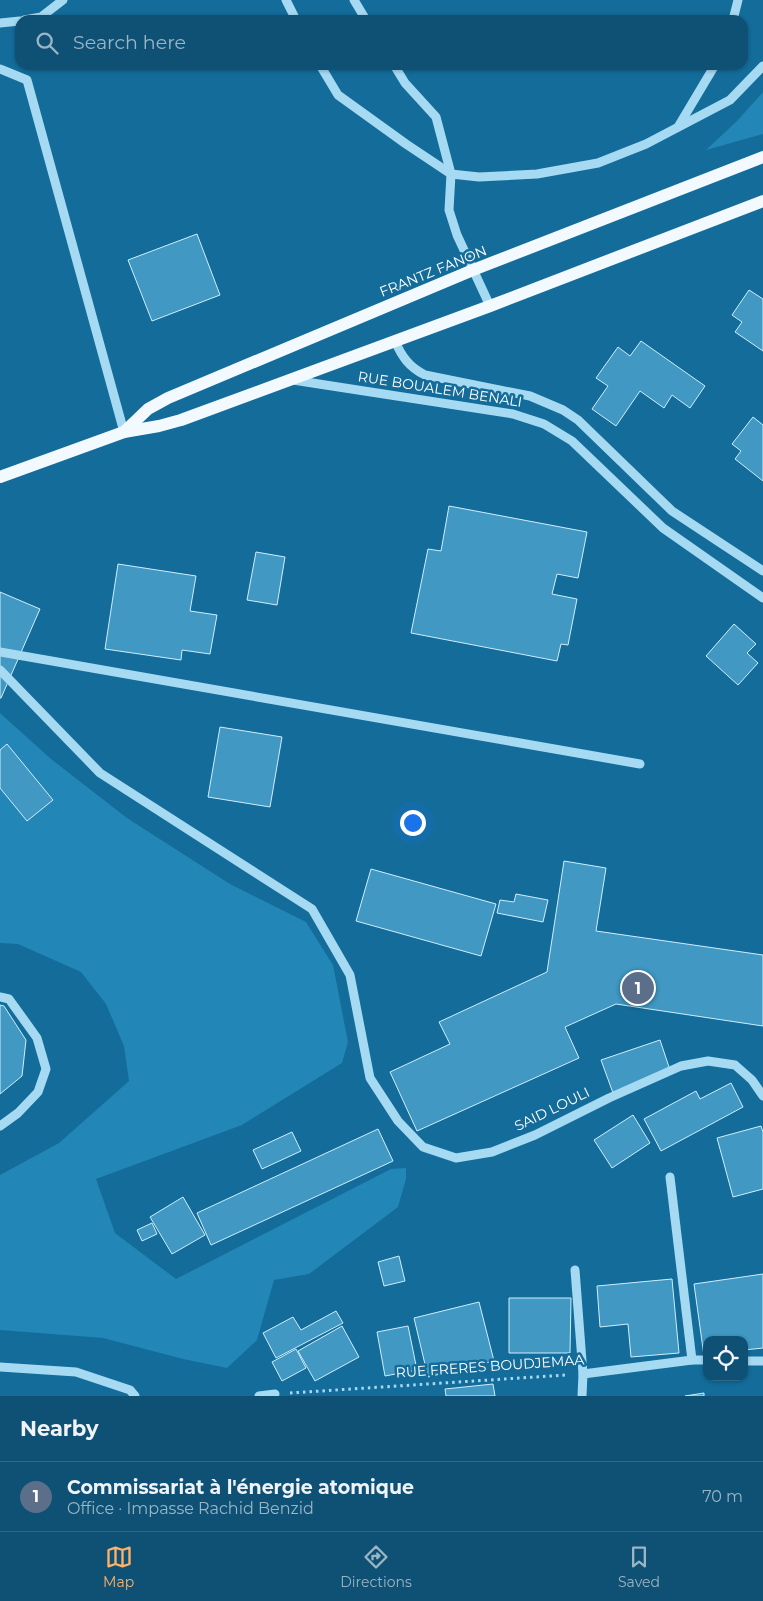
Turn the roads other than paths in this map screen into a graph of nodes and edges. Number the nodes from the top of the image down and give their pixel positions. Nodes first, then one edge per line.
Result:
1 (63, 0) edge
2 (286, 0) edge
3 (354, 0) edge
4 (738, 0) edge
5 (44, 15) edge
6 (294, 15) edge
7 (363, 15) edge
8 (734, 15) edge
9 (15, 22) edge
10 (0, 23) edge
11 (763, 66) edge
12 (0, 69) edge
13 (323, 70) edge
14 (397, 70) edge
15 (712, 70) edge
16 (676, 128) junction
17 (763, 157) edge
18 (450, 174) junction
19 (763, 201) edge
20 (473, 270) junction
21 (490, 306) junction
22 (395, 341) junction
23 (291, 380) junction
24 (124, 432) junction
25 (0, 478) edge
26 (763, 571) edge
27 (763, 598) edge
28 (0, 652) edge
29 (0, 670) edge
30 (640, 764) dead end
31 (0, 997) edge
32 (763, 1096) edge
33 (0, 1126) edge
34 (670, 1177) dead end
35 (575, 1270) dead end
36 (692, 1360) junction
37 (703, 1360) edge
38 (748, 1361) edge
39 (763, 1361) edge
40 (0, 1367) edge
41 (583, 1374) junction
42 (275, 1394) road end
43 (135, 1396) edge
44 (259, 1396) edge
45 (582, 1396) edge

1 - 5 street
2 - 6 street
3 - 7 street
4 - 8 street
9 - 10 street
11 - 16 street
12 - 24 street
13 - 18 street
14 - 18 street
15 - 16 street
16 - 18 street
17 - 20 main road, FRANTZ FANON
18 - 20 street
19 - 21 main road, FRANTZ FANON
20 - 21 street
20 - 24 main road, FRANTZ FANON
21 - 22 main road, FRANTZ FANON
22 - 23 main road, FRANTZ FANON
22 - 26 street
23 - 24 main road, FRANTZ FANON
23 - 27 street, RUE BOUALEM BENALI
24 - 25 main road, FRANTZ FANON
28 - 30 street
29 - 32 street, SAID LOULI
31 - 33 street
34 - 36 street
35 - 41 street
36 - 37 street, RUE FRERES BOUDJEMAA
36 - 41 street, RUE FRERES BOUDJEMAA
38 - 39 street
40 - 43 street
41 - 45 street
42 - 44 street

